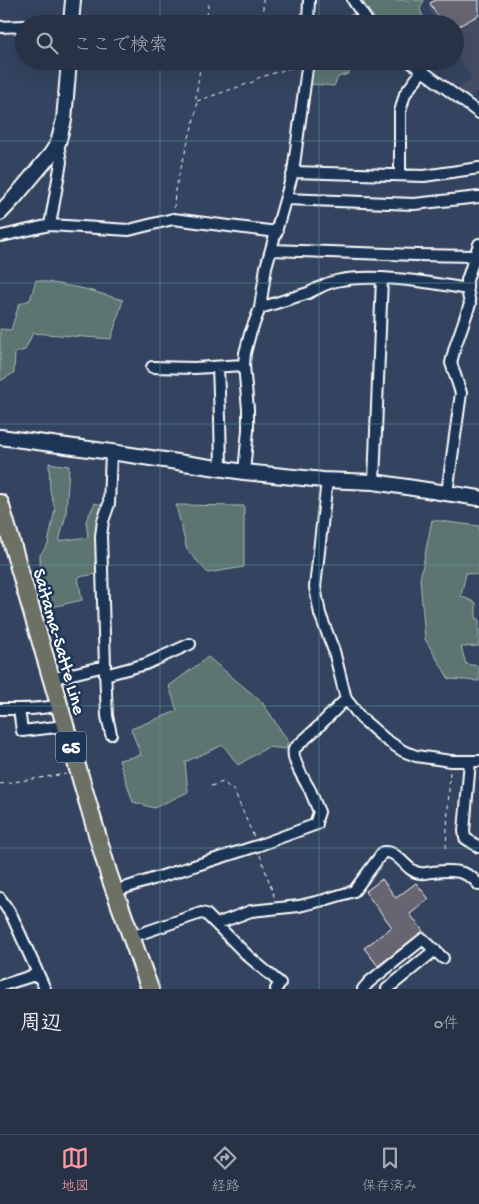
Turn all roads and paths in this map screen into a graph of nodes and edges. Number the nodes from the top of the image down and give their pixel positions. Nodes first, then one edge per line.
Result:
1 (73, 0) edge
2 (209, 0) edge
3 (263, 0) edge
4 (309, 0) edge
5 (353, 0) edge
6 (263, 10) dead end
7 (72, 15) edge
8 (207, 15) edge
9 (308, 15) edge
10 (363, 15) edge
11 (15, 26) edge
12 (0, 27) edge
13 (67, 70) edge
14 (200, 70) edge
15 (283, 70) edge
16 (307, 70) edge
17 (422, 71) joint
18 (196, 101) junction
19 (479, 112) edge
20 (58, 143) junction
21 (479, 168) edge
22 (293, 172) junction
23 (400, 175) junction
24 (479, 197) edge
25 (286, 199) junction
26 (0, 213) edge
27 (173, 219) junction
28 (50, 225) junction
29 (277, 232) junction
30 (2, 236) dead end
31 (479, 244) edge
32 (271, 250) junction
33 (474, 256) junction
34 (382, 278) junction
35 (467, 289) junction
36 (260, 308) junction
37 (244, 365) junction
38 (218, 367) junction
39 (152, 368) dead end
40 (0, 437) edge
41 (110, 452) junction
42 (221, 468) junction
43 (244, 472) junction
44 (327, 480) junction
45 (374, 482) junction
46 (447, 493) junction
47 (479, 498) edge
48 (0, 503) edge
49 (190, 644) dead end
50 (105, 671) junction
51 (51, 679) junction
52 (346, 699) junction
53 (59, 705) junction
54 (0, 709) edge
55 (19, 709) junction
56 (65, 725) junction
57 (111, 734) dead end
58 (451, 761) junction
59 (475, 761) edge
60 (78, 772) junction
61 (0, 784) edge
62 (479, 847) edge
63 (446, 848) dead end
64 (479, 885) edge
65 (115, 892) junction
66 (0, 898) edge
67 (216, 924) junction
68 (131, 937) junction
69 (435, 950) junction
70 (443, 958) dead end
71 (38, 974) junction
72 (0, 986) edge
73 (45, 989) edge
74 (150, 989) edge
75 (276, 989) edge
76 (363, 989) edge
77 (388, 989) edge

1 - 7 street
2 - 8 path
3 - 6 path
4 - 9 street
5 - 10 street
11 - 12 street
13 - 20 street
14 - 18 path
15 - 18 path
16 - 22 street
17 - 19 street
17 - 23 street
18 - 27 path
20 - 26 street
20 - 28 street
21 - 23 street
22 - 23 street
22 - 25 street
24 - 25 street
25 - 29 street
27 - 28 street
27 - 29 street
28 - 30 street
29 - 32 street
31 - 33 street
32 - 33 street
32 - 36 street
33 - 35 street
34 - 35 street
34 - 36 street
34 - 45 street
35 - 46 street
36 - 37 street
37 - 38 street
37 - 43 street
38 - 39 street
38 - 42 street
40 - 41 street
41 - 42 street
41 - 50 street
42 - 43 street
43 - 44 street
44 - 45 street
44 - 52 street
45 - 46 street
46 - 47 street
48 - 51 main road, Saitama-Satte Line / 65
49 - 50 street
50 - 51 street
50 - 57 street
51 - 53 main road, Saitama-Satte Line / 65
52 - 58 street
52 - 65 street
53 - 55 street
53 - 56 main road, Saitama-Satte Line / 65
54 - 55 street
55 - 56 street
56 - 60 main road, Saitama-Satte Line / 65
58 - 59 street
58 - 63 path
59 - 62 street
60 - 61 path
60 - 65 main road, Saitama-Satte Line / 65
64 - 67 street
65 - 68 main road, Saitama-Satte Line / 65
66 - 71 street
67 - 68 street
67 - 75 street
68 - 74 main road, Saitama-Satte Line / 65
69 - 70 street
69 - 76 street
69 - 77 street
71 - 72 street
71 - 73 street

